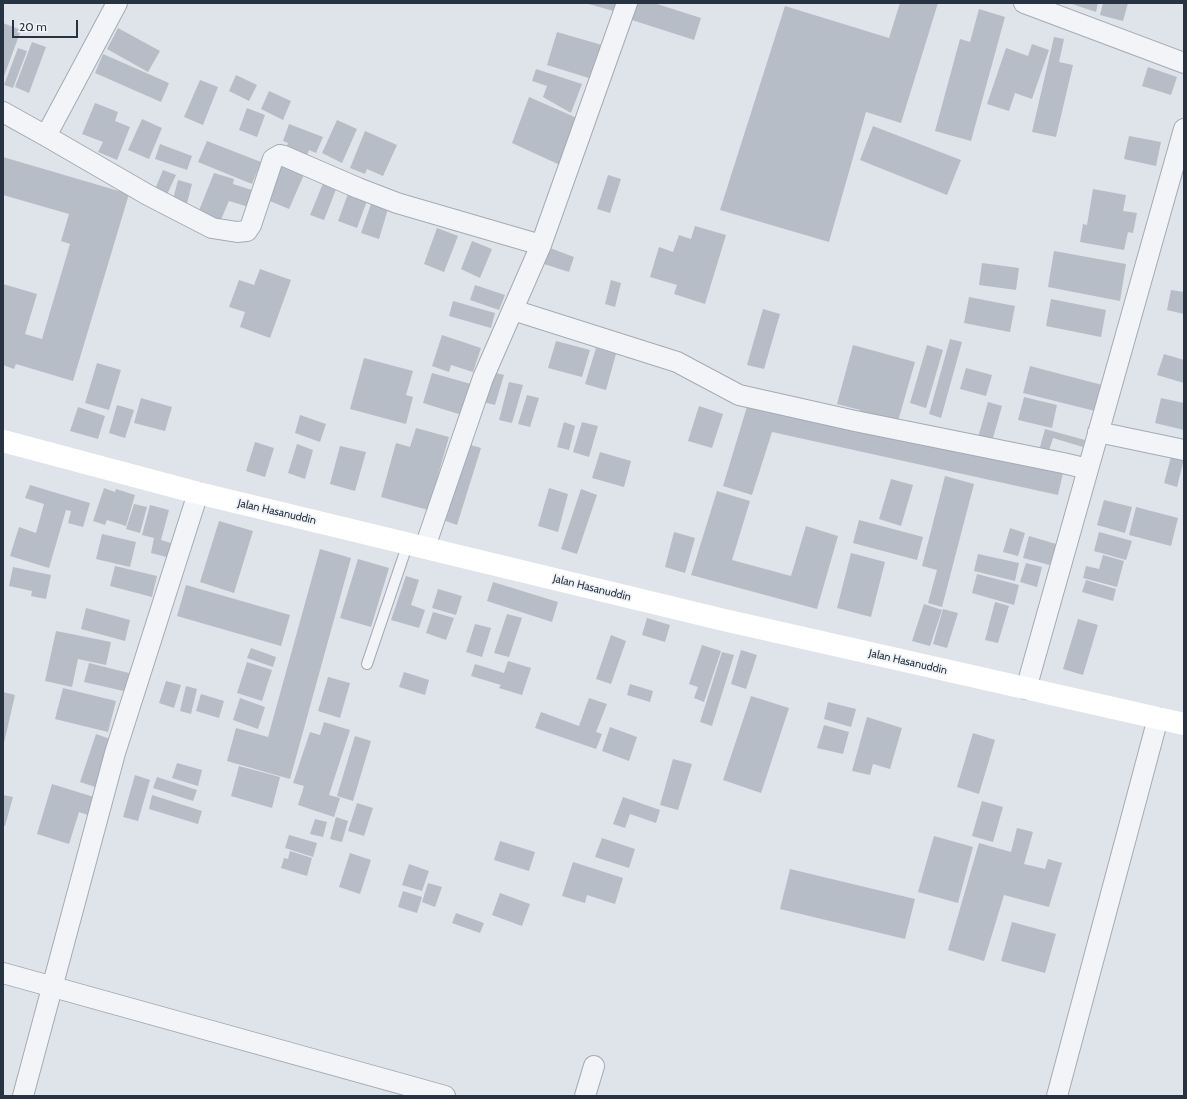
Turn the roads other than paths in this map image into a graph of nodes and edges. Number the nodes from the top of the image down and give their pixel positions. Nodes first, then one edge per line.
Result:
1 (117, 3) edge
2 (627, 3) edge
3 (1031, 4) edge
4 (1184, 63) edge
5 (3, 112) edge
6 (46, 136) junction
7 (1182, 141) edge
8 (541, 245) junction
9 (513, 310) junction
10 (1098, 432) junction
11 (3, 441) edge
12 (1184, 450) edge
13 (1088, 469) junction
14 (198, 493) junction
15 (416, 545) junction
16 (367, 664) dead end
17 (1026, 689) junction
18 (1158, 718) junction
19 (1184, 724) edge
20 (3, 973) edge
21 (52, 986) junction
22 (594, 1066) dead end
23 (400, 1090) edge
24 (23, 1096) edge
25 (445, 1096) edge
26 (585, 1096) edge
27 (1057, 1096) edge

1 - 6 street
2 - 8 street
3 - 4 street
5 - 6 street
6 - 8 street
7 - 10 street
8 - 9 street
9 - 13 street
9 - 15 street
10 - 12 street
10 - 13 street
11 - 14 main road, Jalan Hasanuddin
13 - 17 street
14 - 15 main road, Jalan Hasanuddin
14 - 21 street
15 - 16 lane
15 - 17 main road, Jalan Hasanuddin
17 - 18 main road, Jalan Hasanuddin
18 - 19 main road, Jalan Hasanuddin
18 - 27 street
20 - 21 street
21 - 23 street
21 - 24 street
22 - 26 street
23 - 25 street

